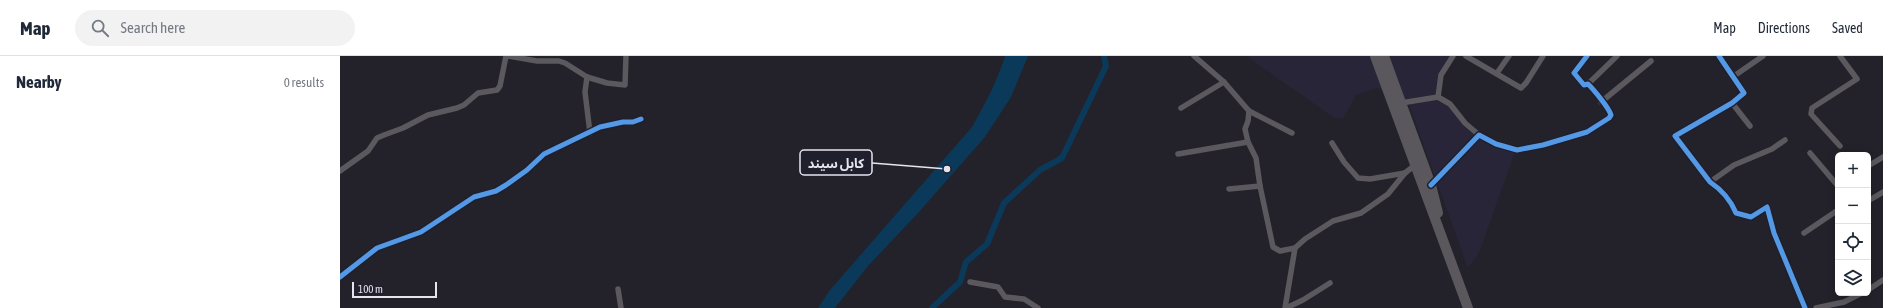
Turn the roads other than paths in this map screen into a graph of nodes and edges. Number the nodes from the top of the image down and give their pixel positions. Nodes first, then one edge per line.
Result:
1 (507, 56) edge
2 (626, 56) edge
3 (1194, 56) edge
4 (1375, 56) edge
5 (1384, 56) edge
6 (1453, 56) edge
7 (1466, 56) edge
8 (1509, 56) edge
9 (1543, 56) edge
10 (1587, 56) edge
11 (1617, 56) edge
12 (1719, 56) edge
13 (1763, 56) edge
14 (1840, 56) edge
15 (1651, 61) dead end
16 (1497, 73) junction
17 (1734, 76) junction
18 (587, 77) junction
19 (1224, 82) junction
20 (1588, 84) junction
21 (1438, 97) junction
22 (1601, 102) junction
23 (1401, 103) junction
24 (1732, 103) junction
25 (1181, 108) dead end
26 (1249, 111) junction
27 (641, 119) dead end
28 (1750, 126) dead end
29 (590, 133) junction
30 (1292, 133) dead end
31 (1479, 135) junction
32 (1785, 140) dead end
33 (1248, 142) junction
34 (1332, 143) dead end
35 (1840, 146) dead end
36 (1810, 153) dead end
37 (1178, 154) dead end
38 (1883, 156) edge
39 (1871, 164) edge
40 (1415, 165) junction
41 (340, 171) edge
42 (1405, 173) junction
43 (1710, 182) junction
44 (1835, 182) edge
45 (1431, 185) junction
46 (1260, 186) junction
47 (1229, 189) dead end
48 (1883, 192) edge
49 (1871, 198) edge
50 (1835, 212) edge
51 (1804, 233) dead end
52 (1295, 248) junction
53 (340, 277) edge
54 (1883, 280) edge
55 (970, 282) dead end
56 (1330, 283) dead end
57 (618, 288) dead end
58 (1871, 288) edge
59 (1858, 296) edge
60 (1845, 305) edge
61 (621, 308) edge
62 (1038, 308) edge
63 (1285, 308) edge
64 (1468, 308) edge
65 (1474, 308) edge
66 (1805, 308) edge
67 (1816, 308) edge

1 - 18 street
1 - 41 street
2 - 18 street
3 - 19 street
4 - 40 highway
5 - 23 highway
6 - 21 street
7 - 16 street
8 - 16 street
9 - 16 street
10 - 20 street
11 - 20 street
12 - 17 street
13 - 17 street
14 - 35 street
15 - 22 street
17 - 24 street
18 - 29 street
19 - 25 street
19 - 26 street
20 - 22 street
21 - 23 street
21 - 31 street
22 - 31 street
23 - 45 highway
24 - 28 street
24 - 43 street
26 - 30 street
26 - 33 street
27 - 29 street
29 - 53 street
31 - 45 street
32 - 43 street
33 - 37 street
33 - 46 street
34 - 42 street
36 - 44 street
38 - 39 street
40 - 42 street
40 - 64 highway
42 - 52 street
43 - 66 street
45 - 65 highway
46 - 47 street
46 - 52 street
48 - 49 street
50 - 51 street
52 - 63 street
54 - 58 street
55 - 62 street
56 - 63 street
57 - 61 street
59 - 60 street
60 - 67 street

